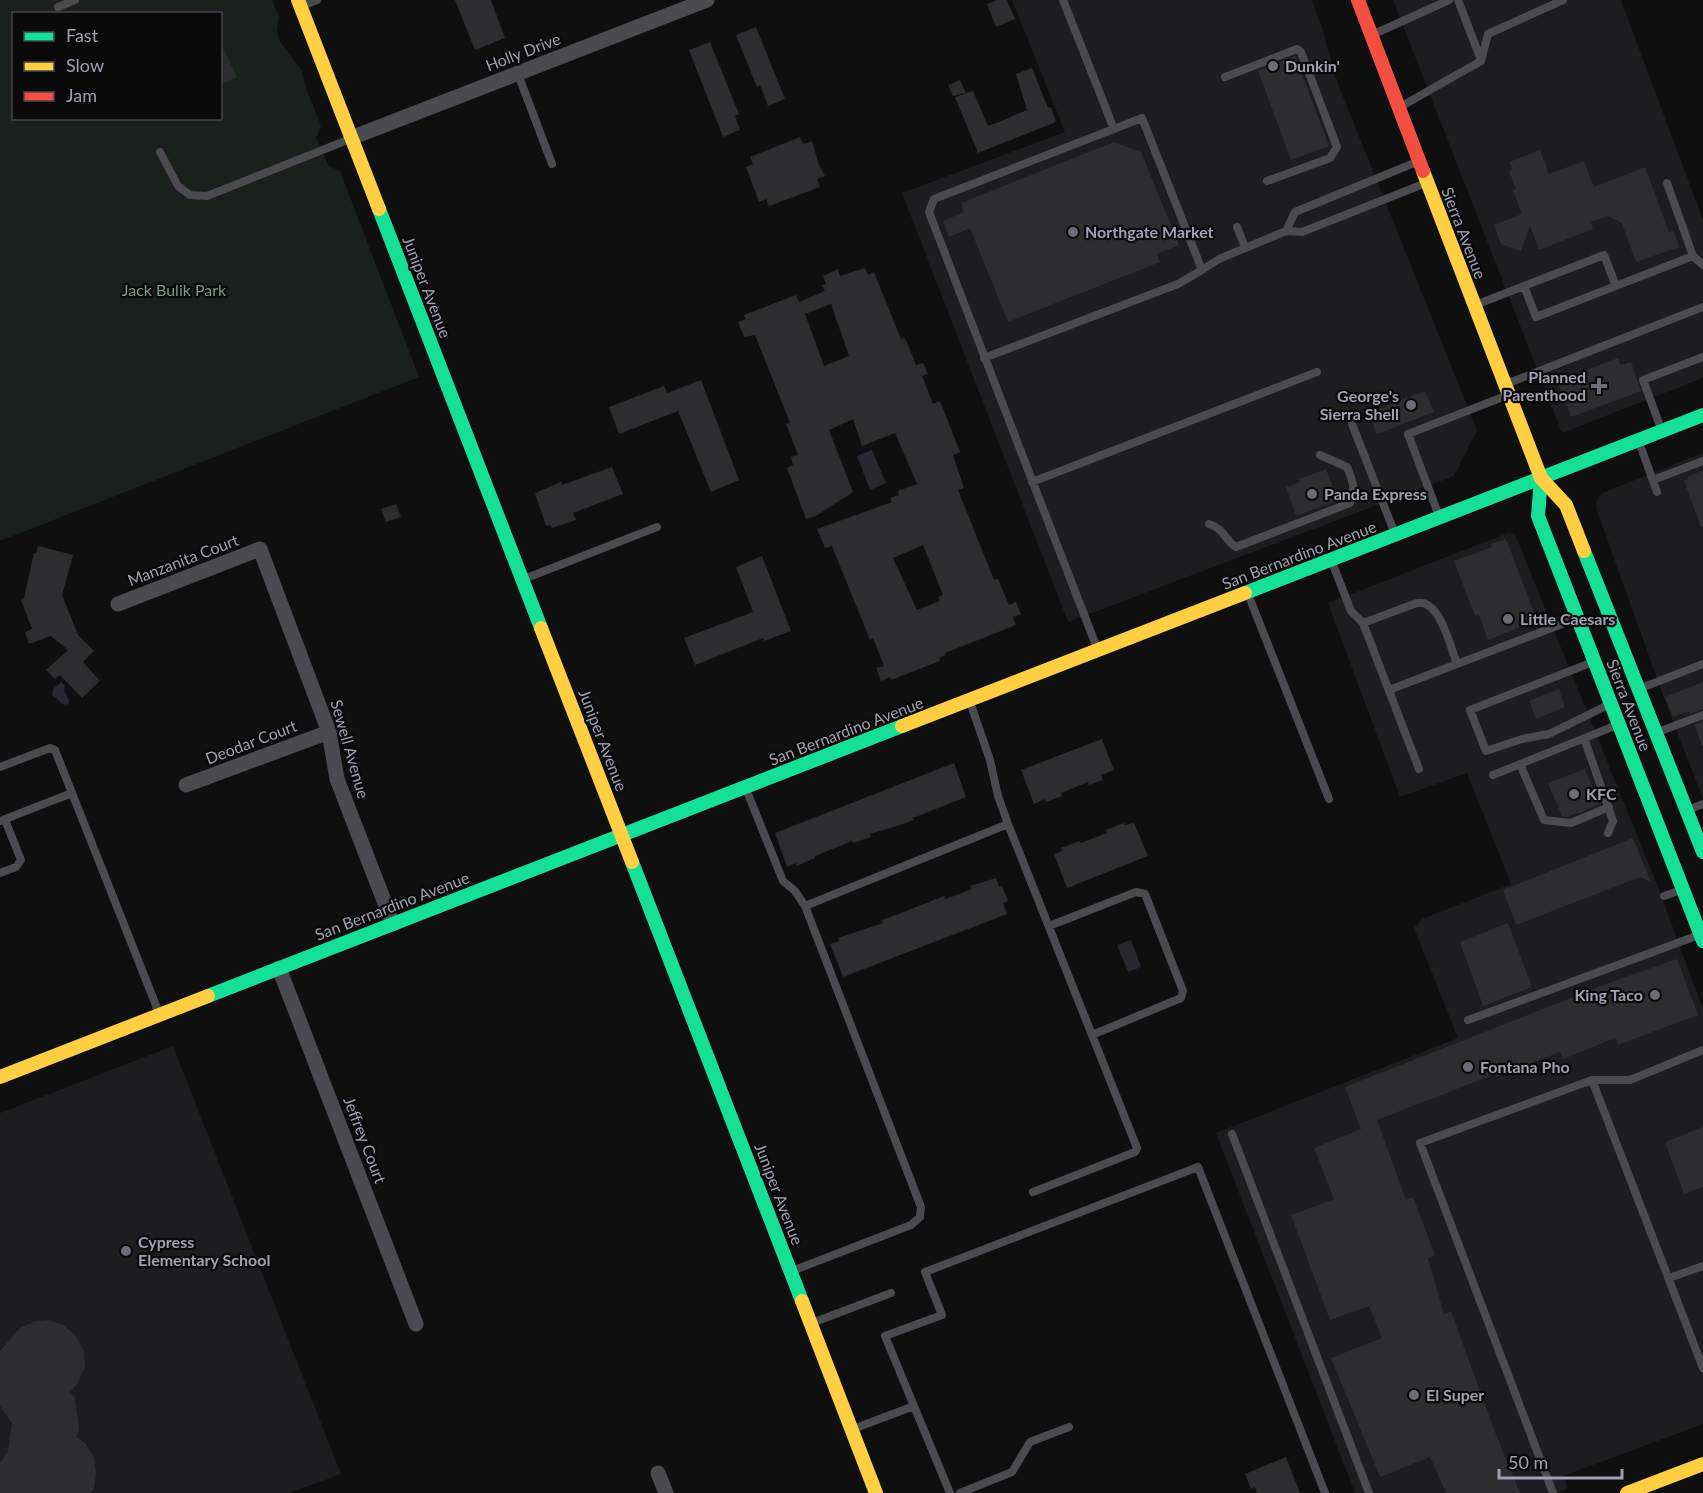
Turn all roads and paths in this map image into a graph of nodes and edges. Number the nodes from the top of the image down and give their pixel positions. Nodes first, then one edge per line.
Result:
1 (75, 0) edge
2 (317, 0) edge
3 (707, 0) edge
4 (1063, 0) edge
5 (1358, 0) edge
6 (1449, 0) edge
7 (1458, 0) edge
8 (1563, 0) edge
9 (299, 3) edge
10 (58, 7) dead end
11 (1372, 35) junction
12 (1481, 61) junction
13 (518, 74) junction
14 (1225, 77) dead end
15 (1399, 108) junction
16 (1114, 129) junction
17 (351, 138) junction
18 (160, 152) dead end
19 (1419, 161) junction
20 (552, 164) dead end
21 (1267, 181) dead end
22 (1427, 183) junction
23 (1667, 183) dead end
24 (1237, 227) dead end
25 (1286, 231) junction
26 (1245, 247) junction
27 (1693, 256) junction
28 (1703, 265) edge
29 (1202, 270) junction
30 (1524, 286) junction
31 (1616, 286) junction
32 (1474, 305) junction
33 (1703, 307) edge
34 (1703, 357) edge
35 (984, 358) junction
36 (1317, 372) dead end
37 (1507, 390) junction
38 (1703, 415) edge
39 (1352, 424) dead end
40 (1662, 431) junction
41 (1638, 440) junction
42 (1320, 455) dead end
43 (1703, 461) edge
44 (1541, 478) junction
45 (1653, 480) junction
46 (1032, 482) junction
47 (1657, 492) dead end
48 (1440, 517) junction
49 (1209, 524) dead end
50 (657, 527) dead end
51 (1395, 535) junction
52 (260, 549) joint
53 (1331, 561) junction
54 (523, 580) junction
55 (1248, 593) junction
56 (118, 604) dead end
57 (1578, 618) junction
58 (1363, 623) junction
59 (1098, 652) junction
60 (1594, 662) junction
61 (1457, 664) junction
62 (1703, 664) edge
63 (1639, 688) junction
64 (1389, 690) junction
65 (970, 701) junction
66 (1611, 704) junction
67 (1703, 715) edge
68 (1619, 724) junction
69 (329, 732) junction
70 (1657, 733) junction
71 (1584, 738) junction
72 (1520, 764) junction
73 (0, 767) edge
74 (1419, 769) dead end
75 (1493, 775) dead end
76 (186, 785) dead end
77 (745, 787) junction
78 (72, 793) junction
79 (1329, 799) dead end
80 (1703, 804) edge
81 (1609, 807) junction
82 (1686, 811) junction
83 (2, 820) edge
84 (1008, 824) junction
85 (1608, 834) dead end
86 (1661, 834) junction
87 (622, 835) junction
88 (1703, 852) edge
89 (1692, 871) dead end
90 (0, 873) edge
91 (1683, 889) junction
92 (1664, 896) dead end
93 (805, 906) junction
94 (393, 924) junction
95 (1049, 926) junction
96 (1702, 938) edge
97 (279, 969) junction
98 (160, 1015) junction
99 (1468, 1020) dead end
100 (1092, 1035) junction
101 (1703, 1050) edge
102 (0, 1077) edge
103 (1592, 1080) junction
104 (1232, 1134) dead end
105 (1033, 1192) dead end
106 (1703, 1266) edge
107 (791, 1272) junction
108 (1669, 1278) junction
109 (891, 1293) dead end
110 (416, 1324) dead end
111 (811, 1324) junction
112 (1703, 1368) edge
113 (914, 1406) junction
114 (1069, 1426) dead end
115 (852, 1429) junction
116 (1703, 1464) edge
117 (658, 1473) dead end
118 (666, 1493) edge
119 (876, 1493) edge
120 (950, 1493) edge
121 (960, 1493) edge
122 (1325, 1493) edge
123 (1368, 1493) edge
124 (1553, 1493) edge
125 (1627, 1493) edge

1 - 10 lane
2 - 9 lane
3 - 13 street, Holly Drive
4 - 16 lane
5 - 11 main road, Sierra Avenue
6 - 11 lane
7 - 12 lane
8 - 12 lane
9 - 17 main road, Juniper Avenue
11 - 15 main road, Sierra Avenue
12 - 15 lane
13 - 17 street, Holly Drive
13 - 20 lane
14 - 21 lane
15 - 19 main road, Sierra Avenue
16 - 29 lane
16 - 35 lane
17 - 18 lane
17 - 54 main road, Juniper Avenue
19 - 22 main road, Sierra Avenue
19 - 25 lane
22 - 25 lane
22 - 32 main road, Sierra Avenue
23 - 27 lane
24 - 26 lane
25 - 26 lane
26 - 29 lane
27 - 28 lane
27 - 31 lane
29 - 35 lane
30 - 31 lane
30 - 31 lane
30 - 32 lane
32 - 37 main road, Sierra Avenue
33 - 37 lane
34 - 40 lane
35 - 46 lane
36 - 46 lane
37 - 44 main road, Sierra Avenue
37 - 48 lane
38 - 40 main road, San Bernardino Avenue
39 - 51 lane
40 - 41 main road, San Bernardino Avenue
41 - 44 main road, San Bernardino Avenue
41 - 45 lane
42 - 49 lane
43 - 45 lane
44 - 48 main road, San Bernardino Avenue
44 - 57 main road, Sierra Avenue
44 - 63 main road, Sierra Avenue
45 - 47 lane
46 - 59 lane
48 - 51 main road, San Bernardino Avenue
50 - 54 lane
51 - 53 main road, San Bernardino Avenue
52 - 56 street, Manzanita Court
52 - 69 street, Sewell Avenue
53 - 55 main road, San Bernardino Avenue
53 - 58 lane
54 - 87 main road, Juniper Avenue
55 - 59 main road, San Bernardino Avenue
55 - 79 lane
57 - 60 main road, Sierra Avenue
57 - 61 lane
58 - 61 lane
58 - 64 lane
59 - 65 main road, San Bernardino Avenue
60 - 66 main road, Sierra Avenue
60 - 66 lane
61 - 64 lane
62 - 63 lane
63 - 70 main road, Sierra Avenue
64 - 74 lane
65 - 77 main road, San Bernardino Avenue
65 - 84 lane
66 - 68 main road, Sierra Avenue
67 - 70 lane
68 - 71 lane
68 - 86 main road, Sierra Avenue
69 - 76 street, Deodar Court
69 - 94 street, Sewell Avenue
70 - 82 main road, Sierra Avenue
71 - 72 lane
71 - 81 lane
72 - 75 lane
72 - 81 lane
73 - 78 lane
77 - 87 main road, San Bernardino Avenue
77 - 93 lane
78 - 83 lane
78 - 98 lane
80 - 82 lane
81 - 85 lane
82 - 88 main road, Sierra Avenue
83 - 90 lane
84 - 93 lane
84 - 95 lane
86 - 89 main road
86 - 91 main road, Sierra Avenue
87 - 94 main road, San Bernardino Avenue
87 - 107 main road, Juniper Avenue
91 - 92 lane
91 - 96 main road, Sierra Avenue
93 - 107 lane
94 - 97 main road, San Bernardino Avenue
95 - 100 lane
95 - 100 lane
96 - 99 lane
97 - 98 main road, San Bernardino Avenue
97 - 110 street, Jeffrey Court
98 - 102 main road, San Bernardino Avenue
100 - 105 lane
101 - 103 lane
103 - 108 lane
103 - 124 lane
104 - 123 lane
106 - 108 lane
107 - 111 main road, Juniper Avenue
108 - 112 lane
109 - 111 lane
111 - 115 main road, Juniper Avenue
113 - 115 lane
113 - 120 lane
113 - 122 lane
114 - 121 lane
115 - 119 main road, Juniper Avenue
116 - 125 main road
117 - 118 street

